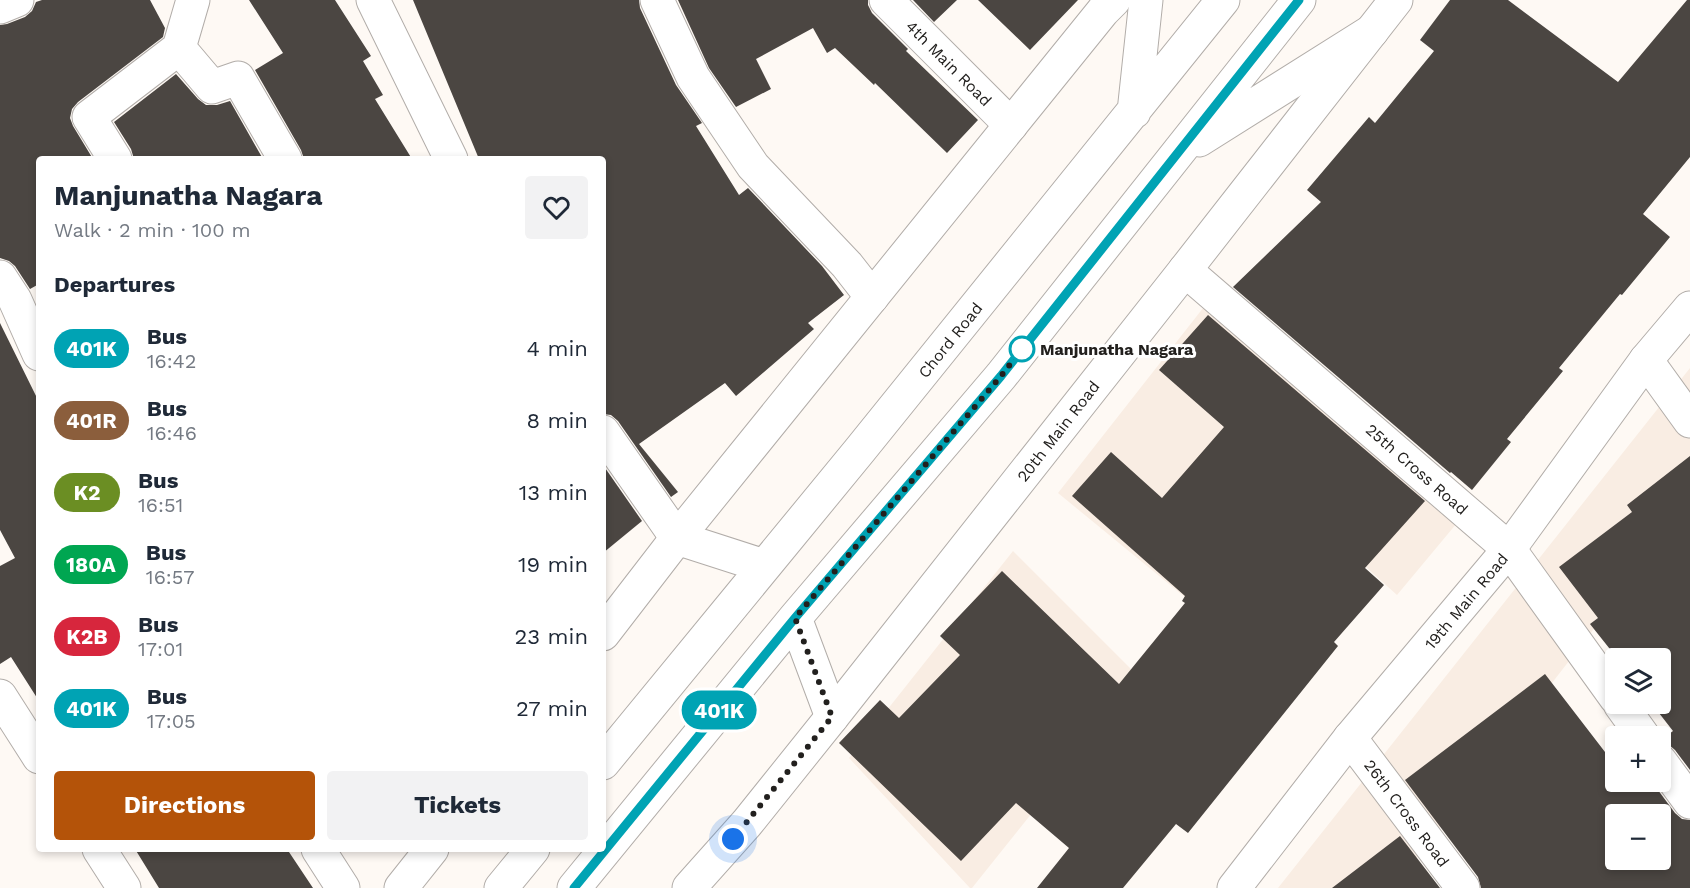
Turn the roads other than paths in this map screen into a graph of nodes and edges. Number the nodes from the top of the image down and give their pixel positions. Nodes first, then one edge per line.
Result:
1 (17, 0) edge
2 (193, 0) edge
3 (373, 0) edge
4 (657, 0) edge
5 (886, 0) edge
6 (1146, 0) edge
7 (1222, 0) edge
8 (1299, 0) edge
9 (1396, 0) edge
10 (1102, 4) edge
11 (0, 7) edge
12 (1372, 31) junction
13 (179, 48) junction
14 (1134, 112) junction
15 (1011, 125) junction
16 (1179, 152) junction
17 (113, 156) edge
18 (283, 156) edge
19 (450, 156) edge
20 (1185, 270) junction
21 (0, 277) edge
22 (872, 297) junction
23 (1690, 308) edge
24 (36, 347) edge
25 (1646, 360) junction
26 (1690, 421) edge
27 (606, 436) edge
28 (677, 538) junction
29 (1509, 549) junction
30 (764, 566) junction
31 (795, 618) junction
32 (606, 627) edge
33 (1605, 683) edge
34 (0, 696) edge
35 (832, 717) junction
36 (1350, 738) junction
37 (36, 752) edge
38 (606, 759) edge
39 (1671, 776) edge
40 (1690, 802) edge
41 (606, 848) edge
42 (101, 852) edge
43 (320, 852) edge
44 (430, 852) edge
45 (531, 852) edge
46 (603, 852) edge
47 (124, 888) edge
48 (343, 888) edge
49 (401, 888) edge
50 (501, 888) edge
51 (574, 888) edge
52 (689, 888) edge
53 (1234, 888) edge
54 (1463, 888) edge

1 - 11 street
2 - 13 street
3 - 19 street
4 - 22 street
5 - 15 street, 4th Main Road
6 - 14 street
7 - 14 street, Chord Road
8 - 16 street
9 - 12 street, 20th Main Road
10 - 15 street
12 - 16 street
12 - 20 street, 20th Main Road
13 - 17 street
13 - 18 street
14 - 30 street, Chord Road
15 - 22 street
16 - 31 street
20 - 29 street, 25th Cross Road
20 - 35 street, 20th Main Road
21 - 24 street
22 - 28 street
23 - 25 street, 19th Main Road
25 - 26 street
25 - 29 street, 19th Main Road
27 - 28 street
28 - 30 street
28 - 32 street
29 - 33 street, 25th Cross Road
29 - 36 street, 19th Main Road
30 - 38 street, Chord Road
31 - 35 street
31 - 41 street
34 - 37 street
35 - 52 street
36 - 53 street, 19th Main Road
36 - 54 street, 26th Cross Road
39 - 40 street
42 - 47 street
43 - 48 street
44 - 49 street
45 - 50 street
46 - 51 street

